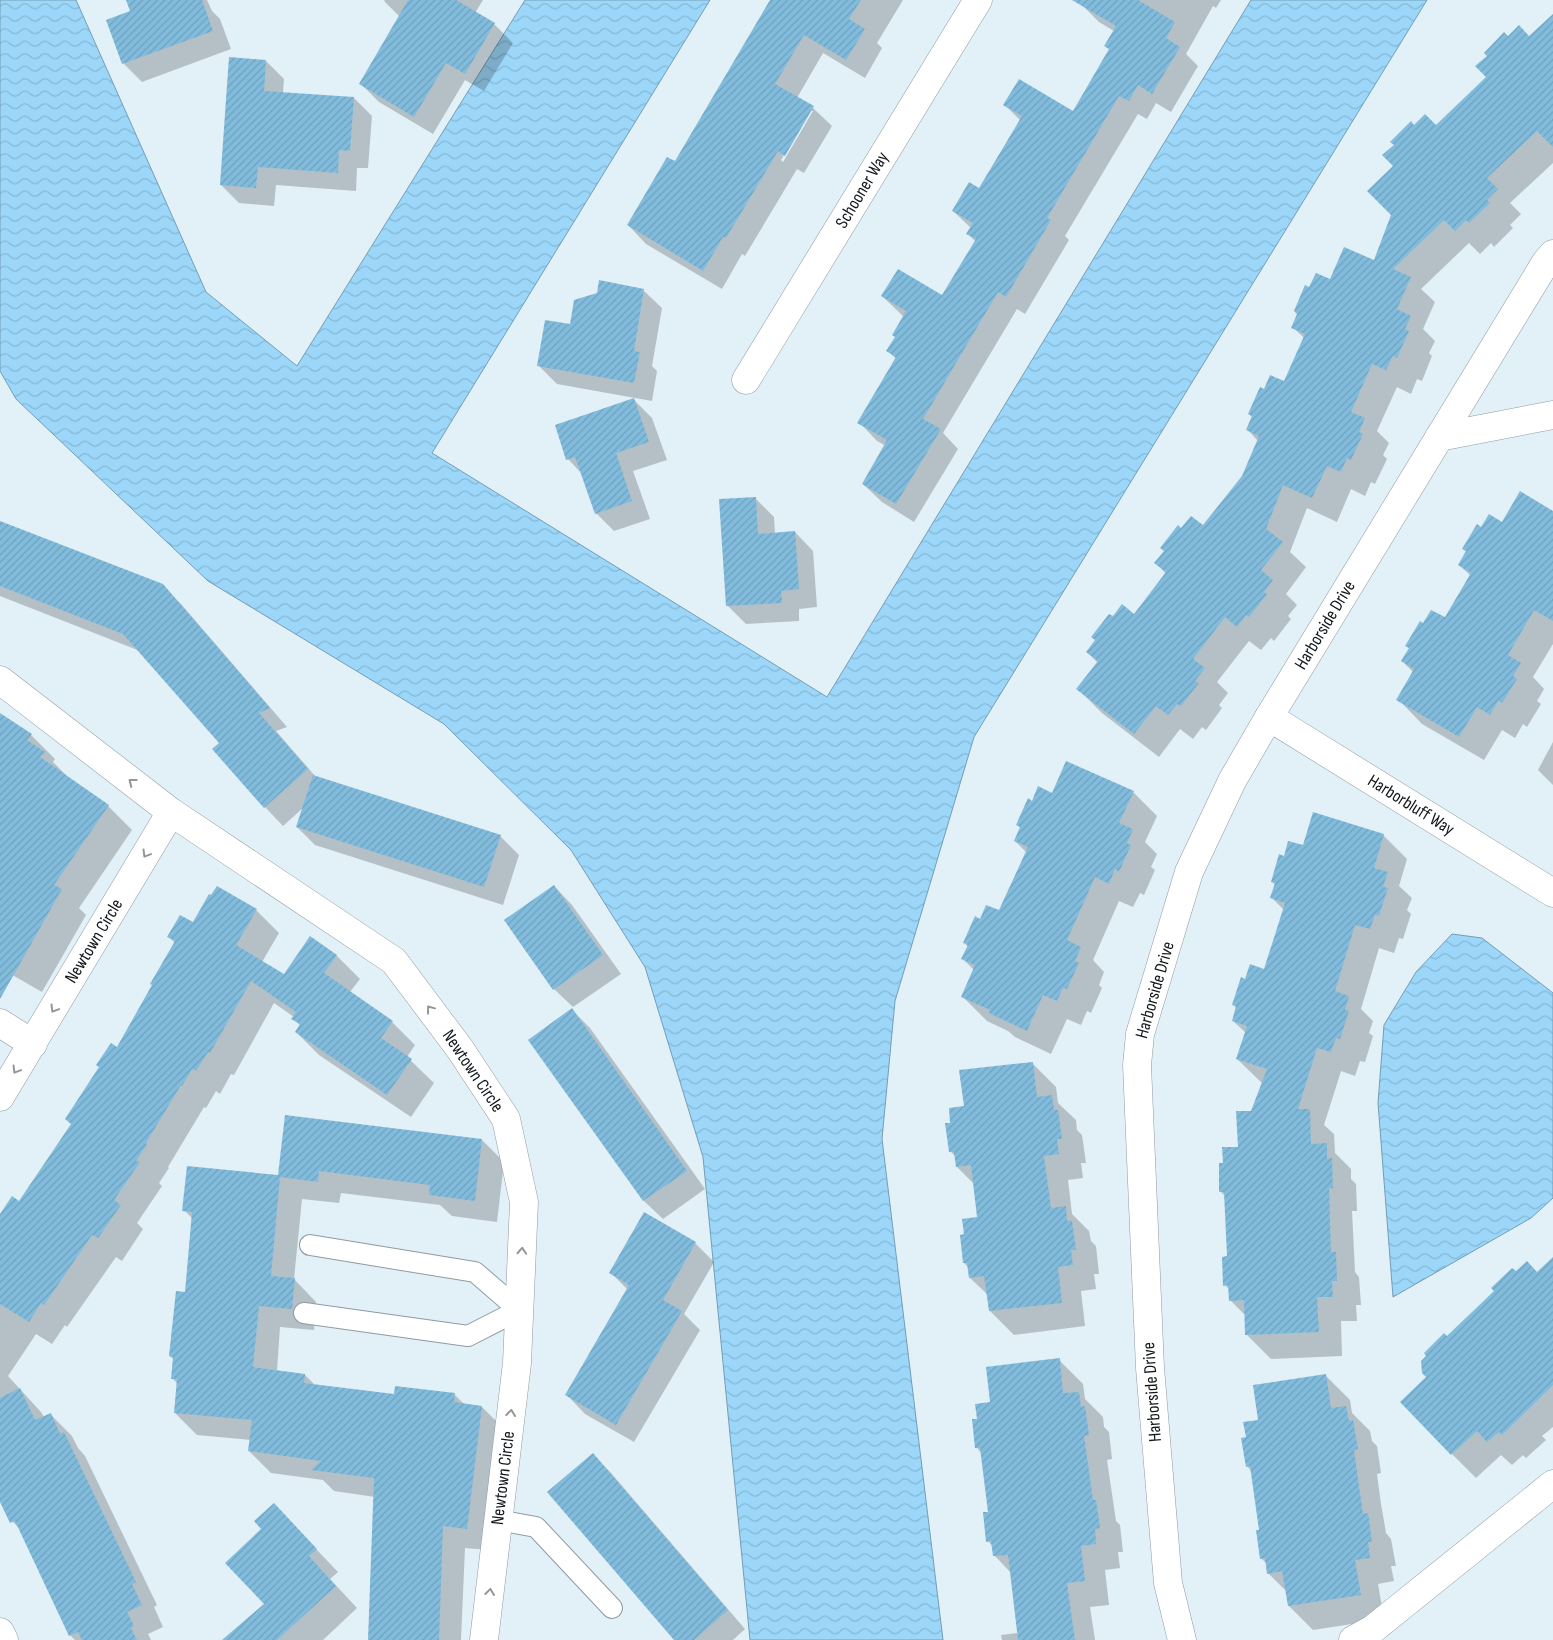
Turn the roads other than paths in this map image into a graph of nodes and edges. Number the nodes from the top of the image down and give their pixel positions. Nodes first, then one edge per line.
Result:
1 (978, 0) edge
2 (1553, 254) edge
3 (746, 380) dead end
4 (1553, 415) edge
5 (1439, 437) junction
6 (0, 680) edge
7 (1269, 717) junction
8 (171, 812) junction
9 (1553, 893) edge
10 (0, 1023) edge
11 (33, 1044) junction
12 (0, 1097) edge
13 (310, 1245) dead end
14 (519, 1310) junction
15 (304, 1313) dead end
16 (1553, 1484) edge
17 (498, 1520) junction
18 (612, 1608) dead end
19 (0, 1632) edge
20 (4, 1640) edge
21 (484, 1640) edge
22 (1182, 1640) edge
23 (1353, 1640) edge

1 - 3 street, Schooner Way
2 - 5 street, Harborside Drive
4 - 5 street
5 - 7 street, Harborside Drive
8 -> 6 street, Newtown Circle
7 - 9 street, Harborbluff Way
7 - 22 street, Harborside Drive
8 -> 11 street, Newtown Circle
14 -> 8 street, Newtown Circle
10 - 11 street
11 -> 12 street, Newtown Circle
13 - 14 lane
14 - 15 lane
17 -> 14 street, Newtown Circle
16 - 23 street
17 - 18 lane
21 -> 17 street, Newtown Circle
19 - 20 street

